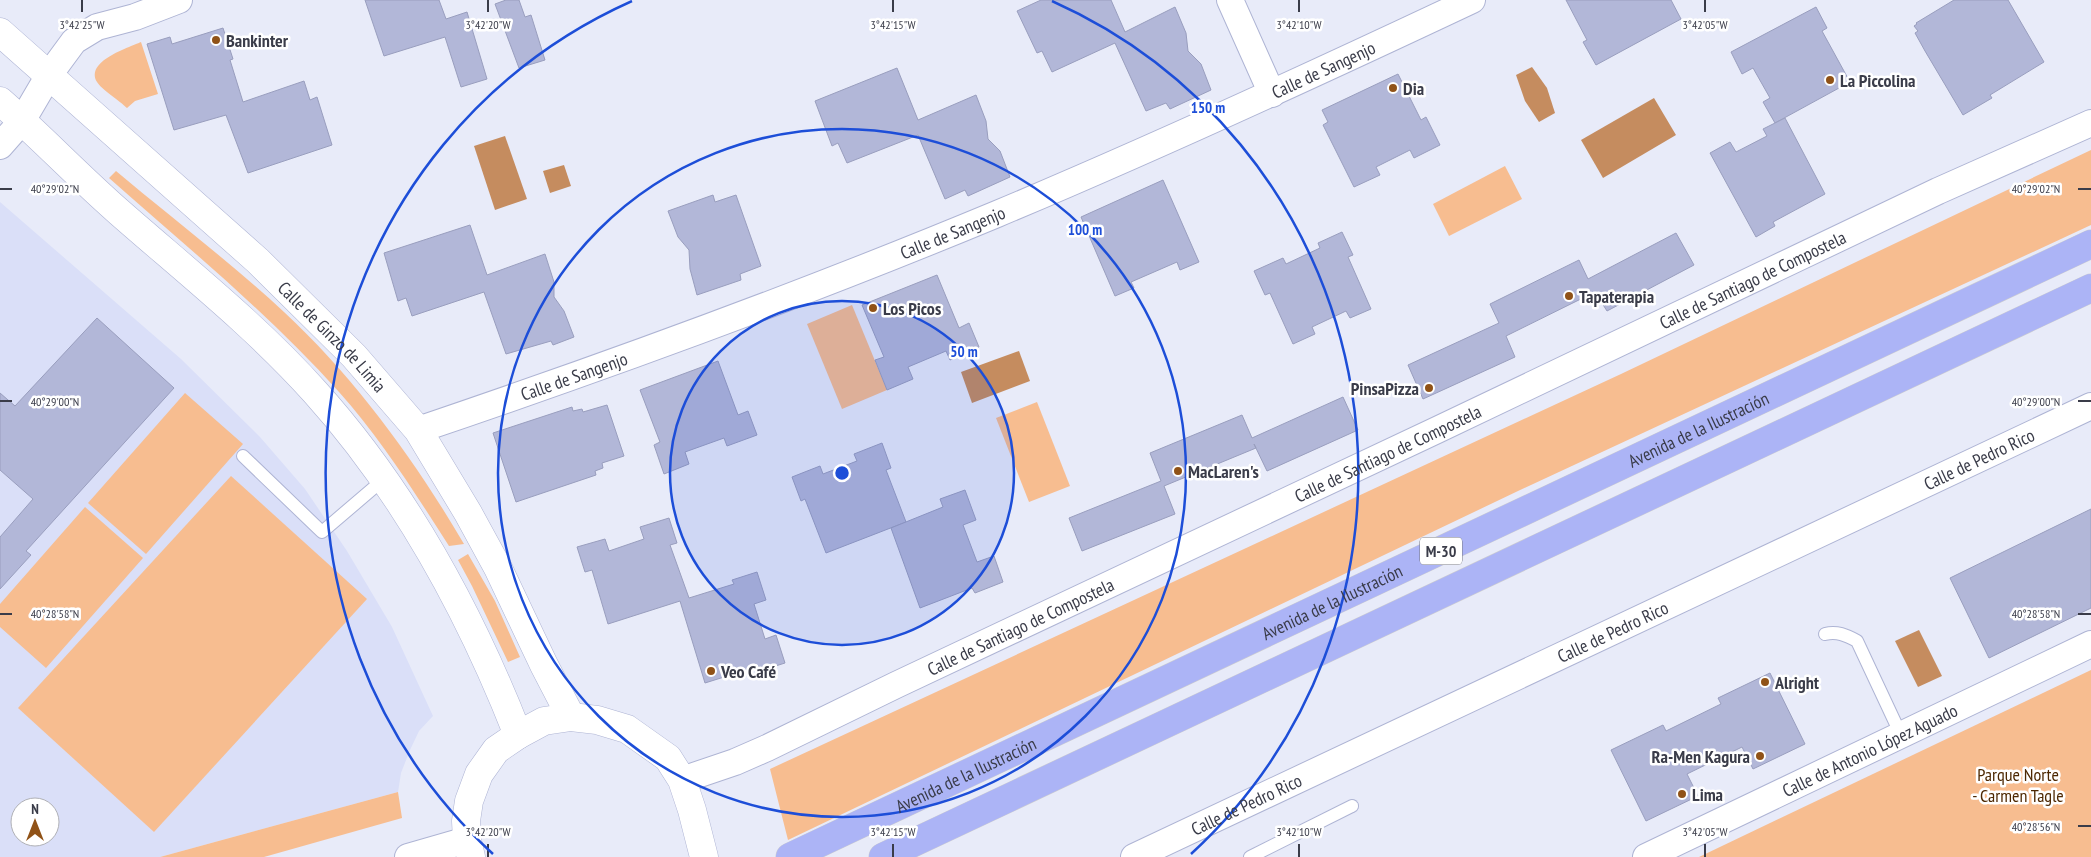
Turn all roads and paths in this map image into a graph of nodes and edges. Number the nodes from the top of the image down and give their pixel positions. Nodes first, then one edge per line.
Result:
1 (178, 0) edge
2 (1230, 0) edge
3 (1472, 0) edge
4 (0, 32) edge
5 (49, 76) junction
6 (1272, 94) junction
7 (0, 101) edge
8 (22, 121) junction
9 (2091, 123) edge
10 (0, 146) edge
11 (2091, 244) edge
12 (2091, 288) edge
13 (2091, 406) edge
14 (418, 430) junction
15 (244, 456) dead end
16 (384, 479) junction
17 (1825, 634) dead end
18 (2091, 644) edge
19 (572, 717) junction
20 (518, 734) junction
21 (1901, 734) junction
22 (682, 780) junction
23 (1352, 806) dead end
24 (469, 849) edge
25 (408, 857) edge
26 (704, 857) edge
27 (790, 857) edge
28 (883, 857) edge
29 (1134, 857) edge
30 (1250, 857) edge
31 (1646, 857) edge

1 - 5 street
2 - 6 street
3 - 6 street, Calle de Sangenjo
4 - 5 main road, Calle de Ginzo de Limia
5 - 8 street
5 - 14 main road, Calle de Ginzo de Limia
6 - 14 street, Calle de Sangenjo
7 - 8 main road
8 - 10 street
8 - 16 main road
9 - 22 street, Calle de Santiago de Compostela
11 - 27 highway, Avenida de la Ilustración / M-30
12 - 28 highway, M-30
13 - 29 street, Calle de Pedro Rico
14 - 19 main road, Calle de Ginzo de Limia
15 - 16 lane
16 - 20 main road
17 - 21 lane
18 - 21 street, Calle de Antonio López Aguado
19 - 20 main road
19 - 22 main road
20 - 24 main road
21 - 31 street, Calle de Antonio López Aguado
22 - 26 main road
23 - 30 lane
24 - 25 street

